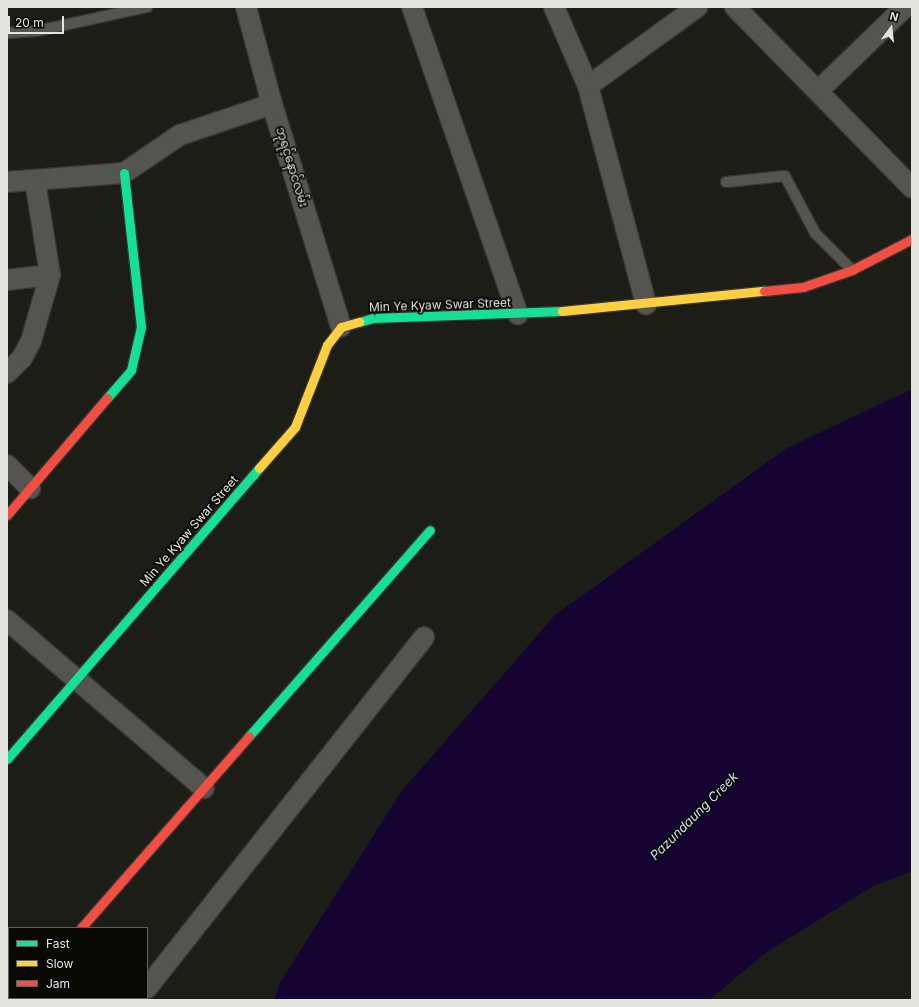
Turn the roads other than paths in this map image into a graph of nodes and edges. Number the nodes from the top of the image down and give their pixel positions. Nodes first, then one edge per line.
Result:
1 (147, 7) edge
2 (246, 7) edge
3 (412, 7) edge
4 (554, 7) edge
5 (697, 7) edge
6 (735, 7) edge
7 (905, 7) edge
8 (7, 33) edge
9 (588, 86) junction
10 (818, 91) junction
11 (272, 104) junction
12 (124, 173) junction
13 (35, 180) junction
14 (7, 182) edge
15 (726, 182) dead end
16 (912, 188) edge
17 (912, 239) edge
18 (852, 270) junction
19 (50, 275) junction
20 (7, 280) edge
21 (646, 304) junction
22 (518, 314) junction
23 (341, 327) junction
24 (7, 373) edge
25 (7, 465) edge
26 (30, 488) junction
27 (7, 515) edge
28 (430, 530) dead end
29 (7, 620) edge
30 (424, 637) dead end
31 (78, 679) junction
32 (7, 759) edge
33 (204, 788) junction
34 (83, 927) edge
35 (148, 987) edge

1 - 8 lane
2 - 11 street, ဘုရင့်နောင်လမ်း
3 - 22 street
4 - 9 street
5 - 9 street
6 - 10 street
7 - 10 street
9 - 21 street
10 - 16 street
11 - 12 street
11 - 23 street, ဘုရင့်နောင်လမ်း
12 - 13 street
12 - 26 street
13 - 14 street
13 - 19 street
15 - 18 lane
17 - 18 street, Min Ye Kyaw Swar Street
18 - 21 street, Min Ye Kyaw Swar Street
19 - 20 street
19 - 24 street
21 - 22 street, Min Ye Kyaw Swar Street
22 - 23 street, Min Ye Kyaw Swar Street
23 - 31 street, Min Ye Kyaw Swar Street
25 - 26 street
26 - 27 street
28 - 33 street
29 - 31 street
30 - 35 street
31 - 32 street, Min Ye Kyaw Swar Street
31 - 33 street
33 - 34 street

